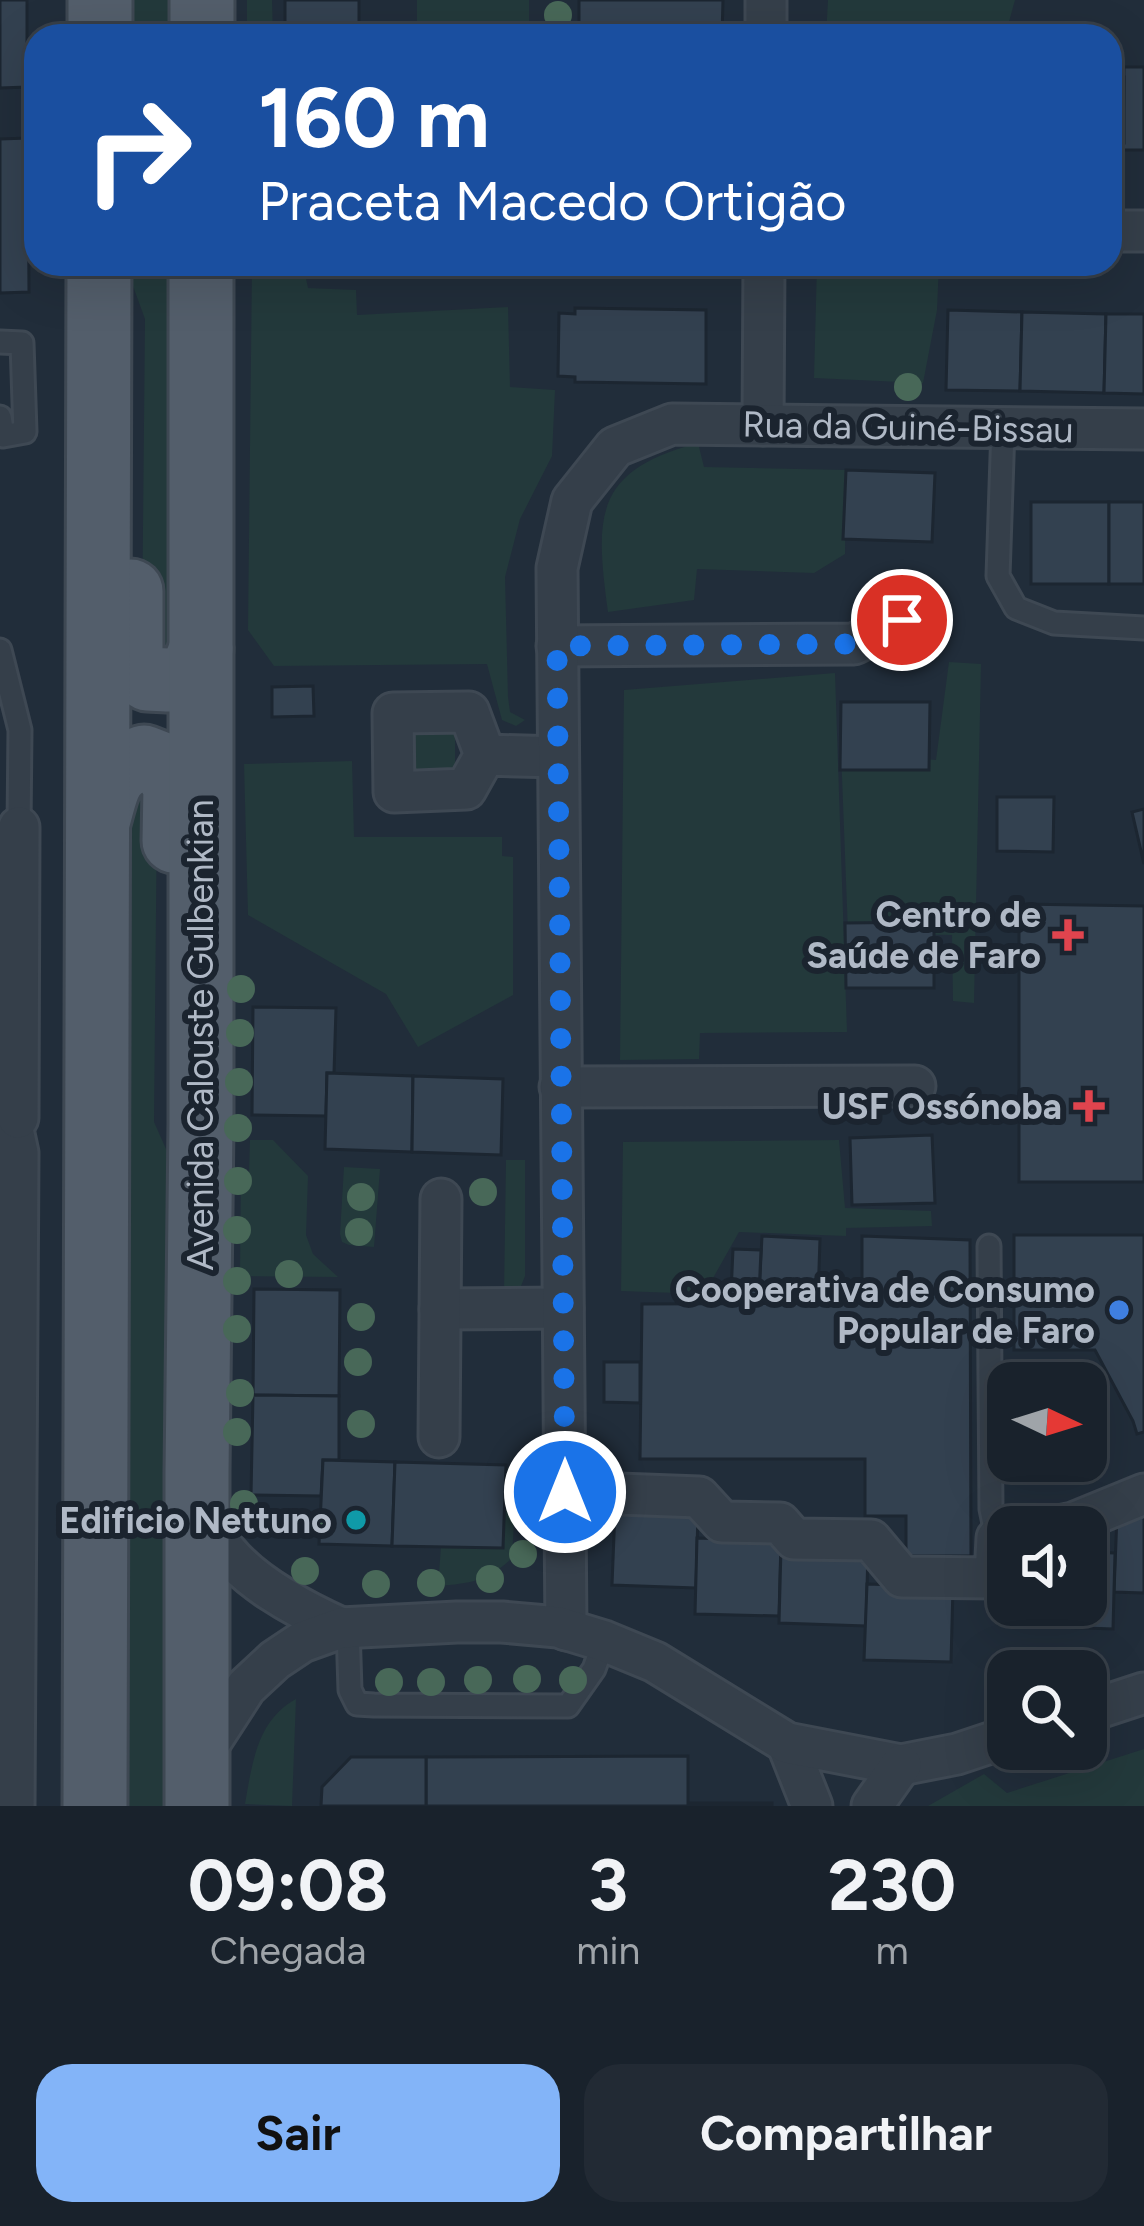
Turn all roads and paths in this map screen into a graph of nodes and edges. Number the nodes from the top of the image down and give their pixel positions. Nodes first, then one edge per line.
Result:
1 (103, 276) edge
2 (107, 276) edge
3 (201, 276) edge
4 (764, 276) edge
5 (0, 342) edge
6 (0, 417) edge
7 (764, 425) junction
8 (1003, 428) junction
9 (1144, 429) edge
10 (902, 620) dead end
11 (1144, 628) edge
12 (557, 646) junction
13 (201, 649) junction
14 (0, 650) edge
15 (484, 755) dead end
16 (557, 757) junction
17 (98, 822) junction
18 (19, 827) joint
19 (9, 1021) edge
20 (915, 1086) dead end
21 (560, 1087) junction
22 (0, 1088) edge
23 (201, 1123) junction
24 (18, 1153) junction
25 (441, 1199) dead end
26 (989, 1246) dead end
27 (563, 1308) junction
28 (440, 1309) junction
29 (439, 1437) dead end
30 (197, 1473) junction
31 (565, 1492) junction
32 (1144, 1494) edge
33 (991, 1506) edge
34 (1107, 1509) edge
35 (987, 1578) edge
36 (345, 1628) junction
37 (585, 1635) junction
38 (1144, 1693) edge
39 (1107, 1705) edge
40 (787, 1743) junction
41 (987, 1744) edge
42 (901, 1765) junction
43 (197, 1784) edge
44 (14, 1806) edge
45 (95, 1806) edge
46 (812, 1806) edge
47 (872, 1806) edge

1 - 17 main road
2 - 13 main road
3 - 13 main road, Avenida Calouste Gulbenkian
4 - 7 street
5 - 6 lane
7 - 8 street, Rua da Guiné-Bissau
7 - 12 street, Rua da Guiné-Bissau
8 - 9 street, Rua da Guiné-Bissau
8 - 11 lane
10 - 12 street
12 - 16 street
13 - 23 main road, Avenida Calouste Gulbenkian
14 - 18 lane
15 - 16 street
16 - 21 street
17 - 23 main road
17 - 45 main road
18 - 19 street
19 - 24 street
20 - 21 street
21 - 27 street
22 - 24 street
23 - 30 main road, Avenida Calouste Gulbenkian
24 - 44 street
25 - 28 street
26 - 33 lane
27 - 28 street
27 - 31 street
28 - 29 street
30 - 36 street
30 - 43 main road, Avenida Calouste Gulbenkian
31 - 35 street
31 - 37 street
32 - 34 street
36 - 37 street
36 - 37 lane
36 - 43 street
37 - 40 street
38 - 39 street
40 - 42 street
40 - 46 street
41 - 42 street
42 - 47 street

